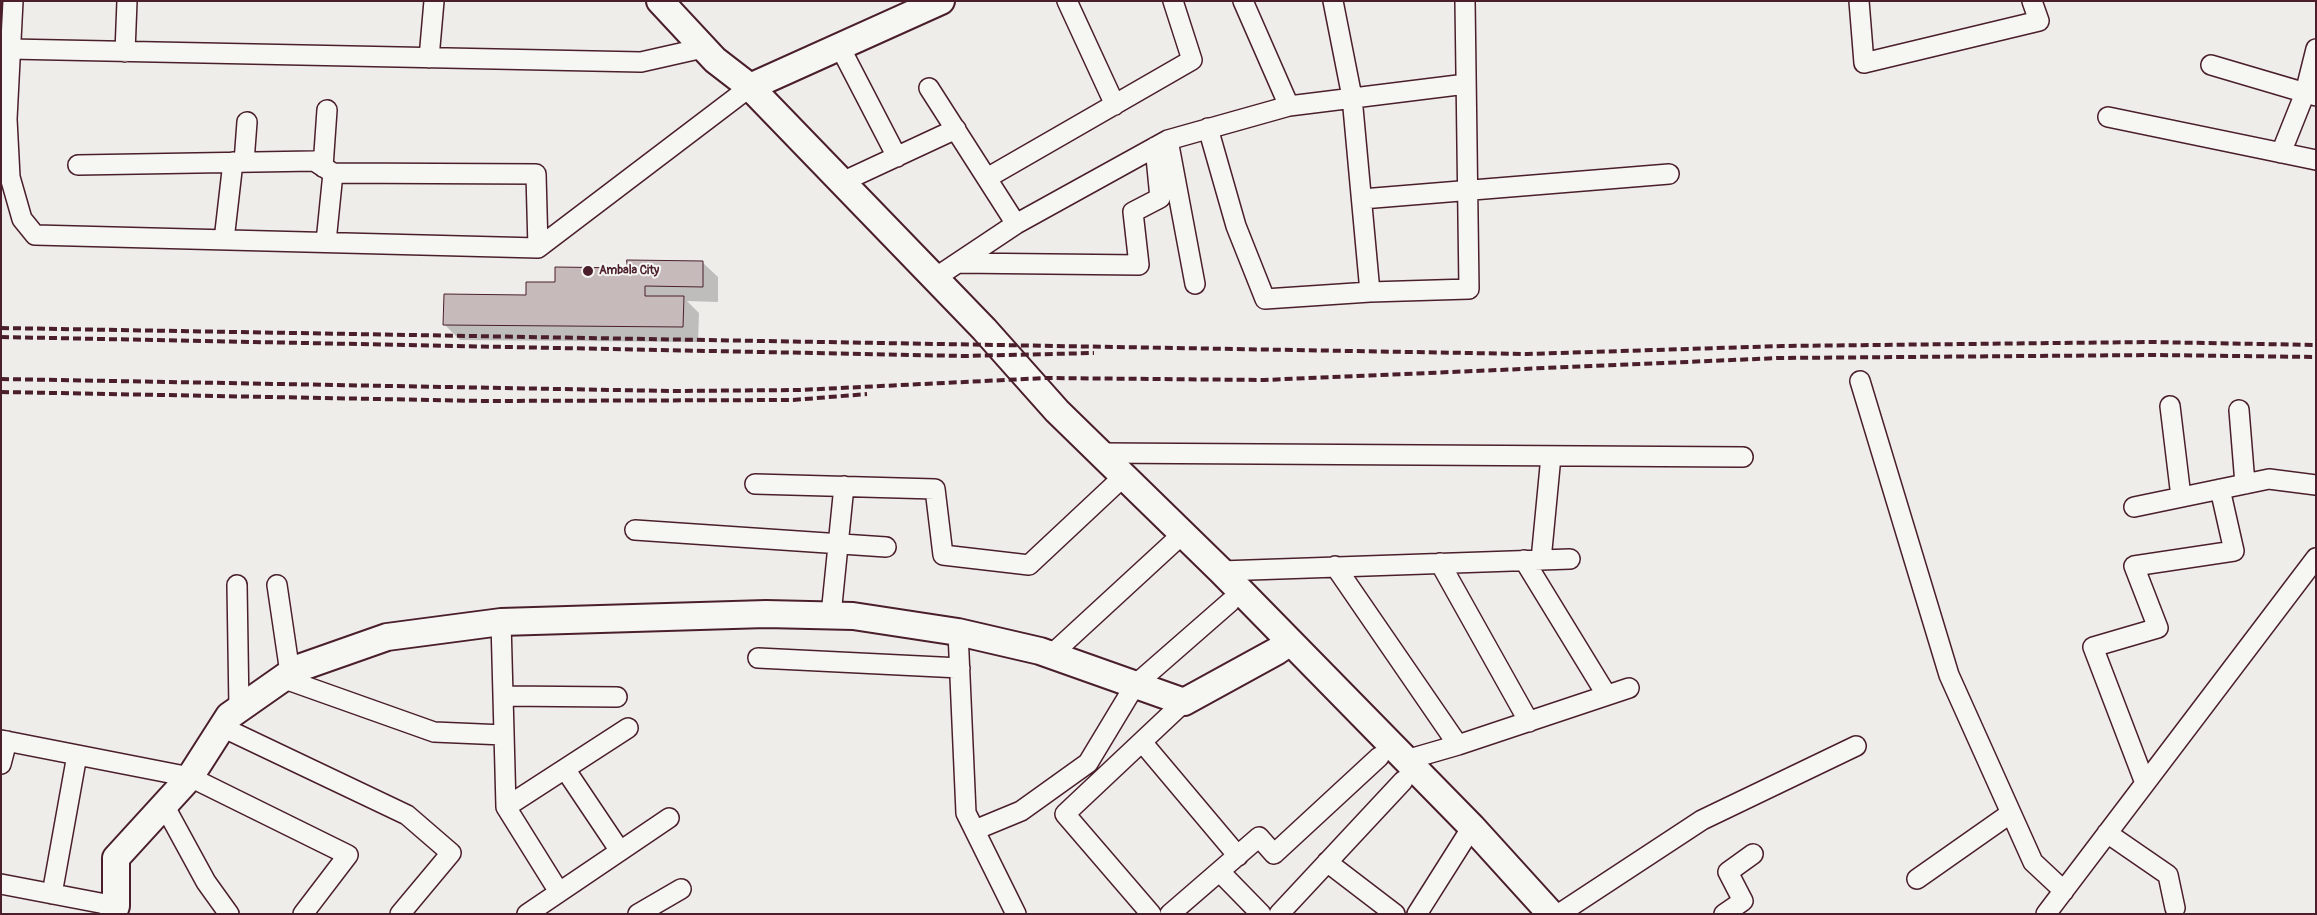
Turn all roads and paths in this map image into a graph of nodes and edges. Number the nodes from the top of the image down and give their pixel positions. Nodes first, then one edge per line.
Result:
1 (13, 1) edge
2 (127, 1) edge
3 (434, 1) edge
4 (660, 1) edge
5 (685, 1) edge
6 (941, 1) edge
7 (1067, 1) edge
8 (1173, 1) edge
9 (1243, 1) edge
10 (1333, 1) edge
11 (1465, 1) edge
12 (1859, 1) edge
13 (2032, 1) edge
14 (6, 24) edge
15 (840, 47) junction
16 (703, 48) junction
17 (10, 49) junction
18 (2316, 49) edge
19 (125, 52) junction
20 (429, 58) junction
21 (2211, 66) dead end
22 (1466, 84) junction
23 (750, 87) junction
24 (929, 88) dead end
25 (2310, 94) edge
26 (1352, 97) junction
27 (1115, 105) junction
28 (1289, 106) junction
29 (328, 110) dead end
30 (2108, 117) dead end
31 (4, 119) edge
32 (247, 122) dead end
33 (1208, 128) junction
34 (956, 129) junction
35 (1161, 143) junction
36 (2281, 152) junction
37 (897, 157) junction
38 (2316, 160) edge
39 (238, 162) junction
40 (78, 165) dead end
41 (328, 170) junction
42 (1669, 174) dead end
43 (987, 178) junction
44 (842, 182) junction
45 (1468, 190) junction
46 (1362, 199) junction
47 (1016, 224) junction
48 (224, 240) junction
49 (326, 242) junction
50 (538, 248) junction
51 (958, 263) junction
52 (935, 278) junction
53 (1195, 284) dead end
54 (1370, 292) junction
55 (1860, 381) dead end
56 (2170, 406) dead end
57 (2239, 410) dead end
58 (1099, 453) junction
59 (1551, 456) junction
60 (1743, 457) dead end
61 (1127, 481) junction
62 (754, 484) dead end
63 (2245, 484) junction
64 (2316, 485) edge
65 (844, 486) junction
66 (2220, 489) junction
67 (2181, 497) junction
68 (2134, 507) dead end
69 (635, 530) dead end
70 (1176, 540) junction
71 (838, 544) junction
72 (886, 547) dead end
73 (2316, 558) edge
74 (1570, 559) dead end
75 (1533, 560) junction
76 (1440, 563) junction
77 (1335, 566) junction
78 (1221, 571) junction
79 (237, 585) dead end
80 (277, 585) dead end
81 (1230, 602) junction
82 (831, 615) junction
83 (501, 622) junction
84 (958, 632) junction
85 (1284, 646) junction
86 (1051, 655) junction
87 (758, 658) dead end
88 (960, 668) junction
89 (286, 676) junction
90 (1136, 685) junction
91 (1629, 688) dead end
92 (1606, 694) junction
93 (503, 696) junction
94 (617, 697) dead end
95 (1184, 702) junction
96 (231, 718) junction
97 (1529, 722) junction
98 (628, 728) dead end
99 (504, 735) junction
100 (4, 741) edge
101 (1142, 742) junction
102 (1458, 745) junction
103 (1856, 746) dead end
104 (76, 755) junction
105 (1380, 757) junction
106 (1, 764) edge
107 (565, 769) junction
108 (1404, 770) junction
109 (190, 777) junction
110 (2145, 783) junction
111 (164, 805) junction
112 (506, 807) junction
113 (2011, 813) junction
114 (669, 818) dead end
115 (975, 830) junction
116 (2108, 833) junction
117 (1467, 834) junction
118 (620, 851) junction
119 (1753, 854) dead end
120 (1238, 856) junction
121 (1327, 862) junction
122 (1220, 872) junction
123 (1916, 878) dead end
124 (1, 884) edge
125 (681, 889) dead end
126 (2064, 891) junction
127 (559, 892) junction
128 (52, 894) junction
129 (2175, 908) dead end
130 (114, 910) edge
131 (229, 914) edge
132 (303, 914) edge
133 (400, 914) edge
134 (527, 914) edge
135 (638, 914) edge
136 (1016, 914) edge
137 (1151, 914) edge
138 (1170, 914) edge
139 (1261, 914) edge
140 (1279, 914) edge
141 (1396, 914) edge
142 (1417, 914) edge
143 (1528, 914) edge
144 (1551, 914) edge
145 (1560, 914) edge
146 (1724, 914) edge
147 (2046, 914) edge

1 - 14 street
2 - 19 street
3 - 20 street
4 - 16 main road
5 - 23 main road
6 - 15 main road
7 - 27 street
8 - 27 street
9 - 28 street
10 - 26 street
11 - 22 street
12 - 13 street
14 - 17 street
15 - 23 main road
15 - 37 street
16 - 20 street
16 - 23 main road
17 - 19 street
17 - 31 street
18 - 25 street
19 - 20 street
21 - 25 street
22 - 26 street
22 - 45 street
23 - 44 main road
23 - 50 street
24 - 34 street
25 - 36 street
26 - 28 street
26 - 46 street
27 - 43 street
28 - 33 street
29 - 41 street
30 - 36 street
31 - 48 street
32 - 39 street
33 - 35 street
33 - 54 street
34 - 37 street
34 - 43 street
35 - 47 street
35 - 51 street
35 - 53 street
36 - 38 street
37 - 44 street
39 - 40 street
39 - 41 street
39 - 48 street
41 - 49 street
41 - 50 street
42 - 45 street
43 - 47 street
44 - 52 main road
45 - 46 street
45 - 54 street
46 - 54 street
47 - 51 street
48 - 49 street
49 - 50 street
51 - 52 street
52 - 58 main road
55 - 113 street
56 - 67 street
57 - 63 street
58 - 59 street
58 - 61 main road
59 - 60 street
59 - 75 street
61 - 65 street
61 - 70 main road
61 - 78 main road
62 - 65 street
63 - 64 street
63 - 66 street
65 - 71 street
66 - 67 street
66 - 110 street
67 - 68 street
69 - 71 street
70 - 81 main road
70 - 86 street
71 - 72 street
71 - 82 street
73 - 110 street
74 - 75 street
75 - 76 street
75 - 92 street
76 - 77 street
76 - 97 street
77 - 78 street
77 - 102 street
78 - 85 main road
79 - 96 street
80 - 89 street
81 - 85 main road
81 - 90 street
82 - 83 main road
82 - 84 main road
83 - 89 main road
83 - 93 street
84 - 86 main road
84 - 88 street
85 - 95 main road
85 - 105 main road
85 - 108 main road
86 - 90 main road
87 - 88 street
88 - 115 street
89 - 96 main road
89 - 99 street
90 - 95 main road
90 - 115 street
91 - 92 street
92 - 97 street
93 - 94 street
93 - 99 street
95 - 101 street
96 - 109 main road
96 - 133 street
97 - 102 street
98 - 107 street
99 - 112 street
100 - 104 street
100 - 106 street
101 - 120 street
101 - 137 street
102 - 108 street
103 - 145 street
104 - 109 street
104 - 128 street
105 - 108 main road
105 - 120 street
107 - 112 street
107 - 118 street
108 - 117 main road
108 - 121 street
109 - 111 main road
109 - 132 street
110 - 116 street
111 - 130 main road
111 - 131 street
112 - 127 street
113 - 123 street
113 - 126 street
114 - 118 street
115 - 136 street
116 - 126 street
116 - 129 street
117 - 142 street
117 - 143 main road
117 - 144 main road
118 - 127 street
119 - 146 street
120 - 122 street
121 - 140 street
121 - 141 street
122 - 138 street
122 - 139 street
124 - 128 street
125 - 135 street
126 - 147 street
127 - 134 street
128 - 130 street

